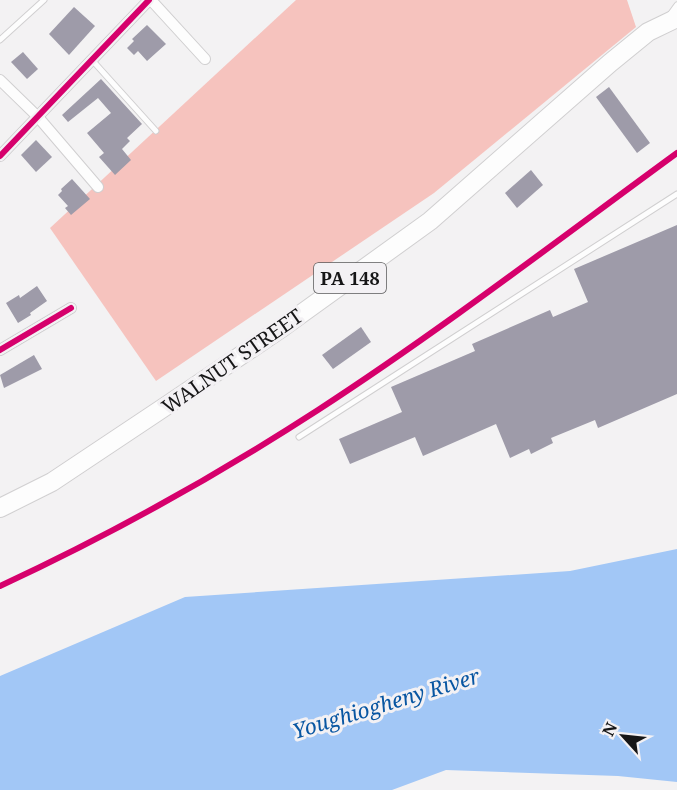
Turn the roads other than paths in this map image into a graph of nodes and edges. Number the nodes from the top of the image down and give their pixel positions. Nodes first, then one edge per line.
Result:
1 (44, 0) edge
2 (150, 0) edge
3 (674, 10) edge
4 (0, 40) edge
5 (205, 59) dead end
6 (92, 60) junction
7 (0, 80) edge
8 (14, 94) junction
9 (0, 97) edge
10 (38, 117) junction
11 (156, 131) dead end
12 (0, 156) edge
13 (98, 187) dead end
14 (677, 195) edge
15 (71, 308) dead end
16 (0, 350) edge
17 (299, 437) dead end
18 (0, 508) edge

1 - 4 lane
2 - 5 street
2 - 6 street
3 - 18 main road, WALNUT STREET / PA 148
6 - 10 street
6 - 11 lane
7 - 8 street
8 - 9 street
8 - 10 street
10 - 12 street
10 - 13 street
14 - 17 lane
15 - 16 street

